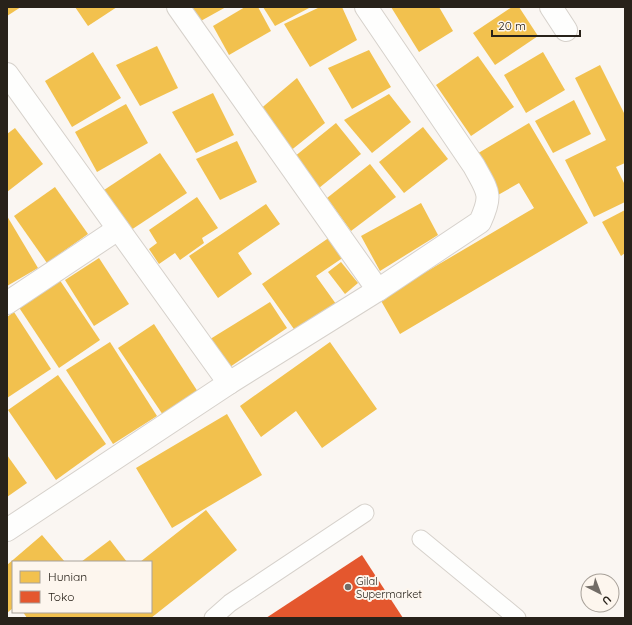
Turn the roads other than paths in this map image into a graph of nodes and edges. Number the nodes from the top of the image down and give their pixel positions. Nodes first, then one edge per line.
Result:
1 (178, 7) edge
2 (366, 7) edge
3 (551, 7) edge
4 (566, 30) dead end
5 (7, 74) edge
6 (118, 229) junction
7 (378, 290) junction
8 (7, 303) edge
9 (229, 383) junction
10 (364, 513) dead end
11 (7, 530) edge
12 (421, 538) dead end
13 (213, 618) edge
14 (518, 618) edge

1 - 7 street
2 - 7 street
3 - 4 street
5 - 6 street
6 - 8 street
6 - 9 street
7 - 9 street
9 - 11 street
10 - 13 lane
12 - 14 lane

